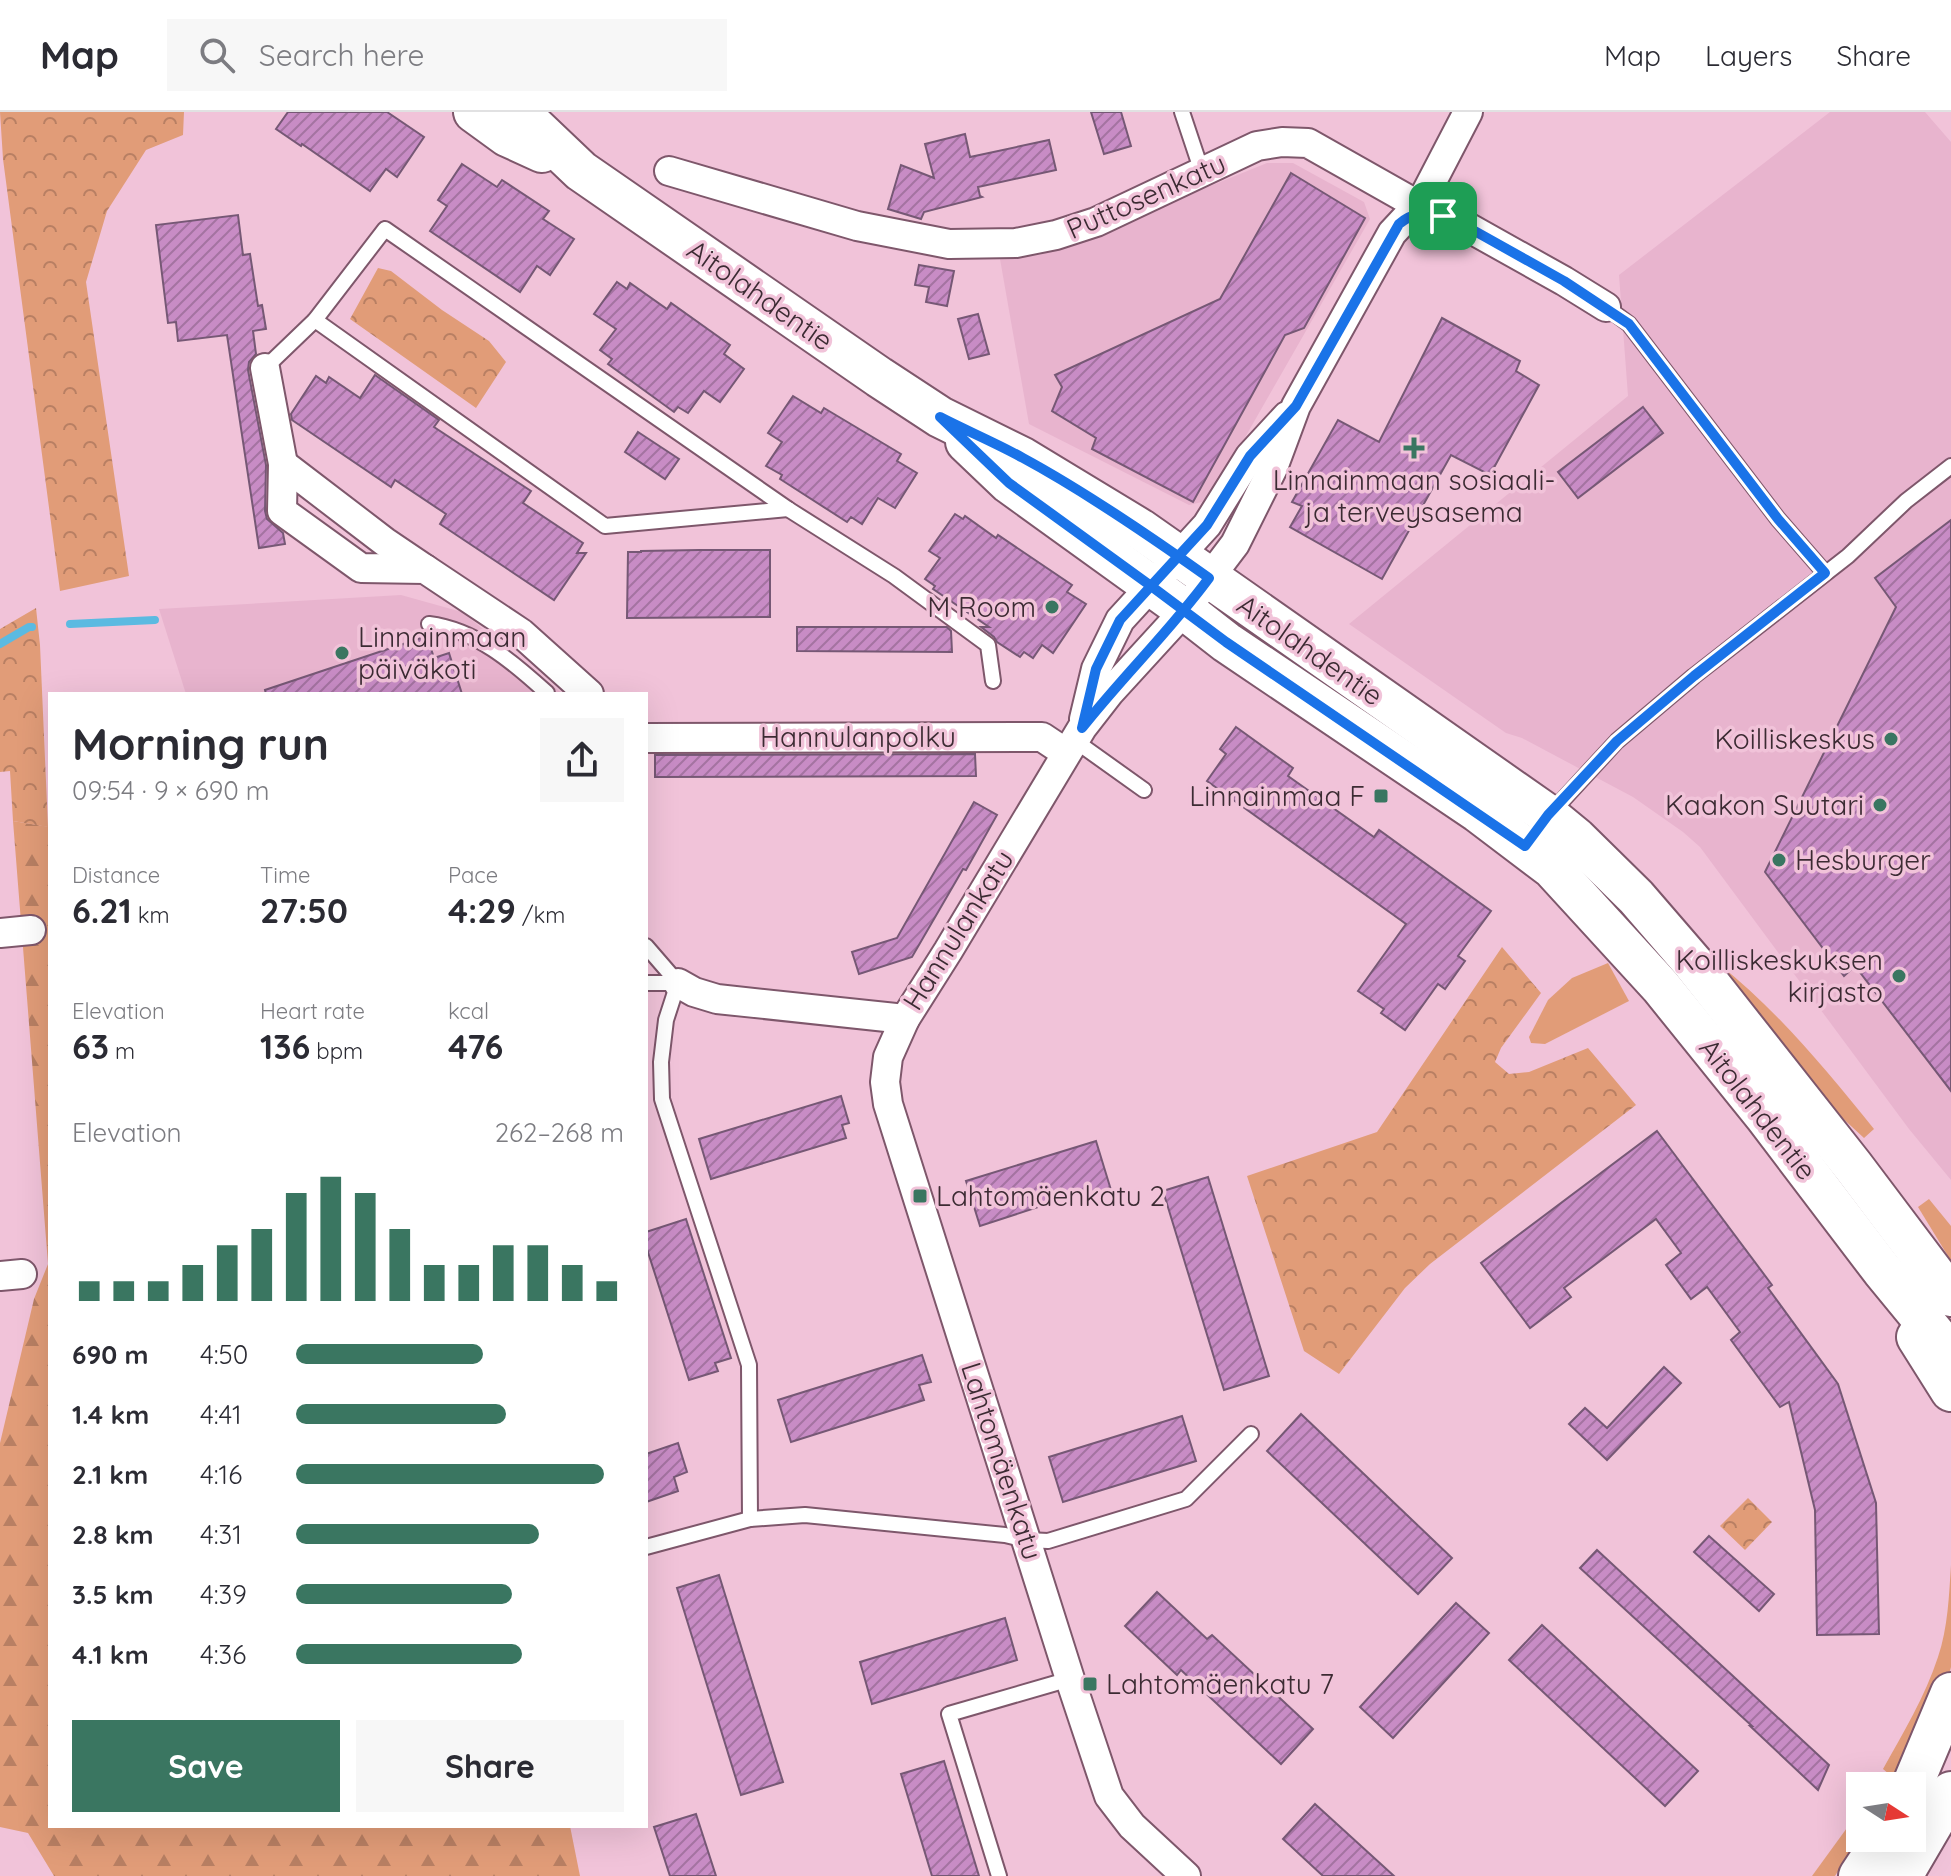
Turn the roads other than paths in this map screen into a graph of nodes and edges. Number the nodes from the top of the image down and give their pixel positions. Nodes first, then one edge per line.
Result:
1 (474, 112) edge
2 (519, 112) edge
3 (1182, 112) edge
4 (1468, 112) edge
5 (581, 171) junction
6 (669, 171) dead end
7 (1202, 172) junction
8 (1415, 214) junction
9 (1606, 307) joint
10 (315, 320) junction
11 (265, 368) joint
12 (940, 417) junction
13 (283, 464) junction
14 (1951, 466) edge
15 (788, 509) junction
16 (1194, 567) junction
17 (425, 569) junction
18 (1825, 573) junction
19 (1151, 586) junction
20 (1185, 610) junction
21 (429, 624) dead end
22 (993, 681) dead end
23 (544, 692) edge
24 (587, 692) edge
25 (648, 738) edge
26 (1074, 740) junction
27 (1144, 790) dead end
28 (1536, 830) junction
29 (31, 930) dead end
30 (0, 933) edge
31 (648, 948) edge
32 (648, 983) edge
33 (678, 983) junction
34 (905, 1019) junction
35 (1882, 1270) junction
36 (1951, 1296) edge
37 (1951, 1354) edge
38 (1951, 1391) edge
39 (1251, 1434) dead end
40 (750, 1519) junction
41 (1027, 1540) junction
42 (648, 1546) edge
43 (1070, 1679) junction
44 (1951, 1693) edge
45 (1951, 1714) edge
46 (1934, 1794) edge
47 (1875, 1852) edge
48 (1174, 1872) edge
49 (999, 1876) edge
50 (1859, 1876) edge
51 (1902, 1876) edge

1 - 5 main road, Aitolahdentie
2 - 5 main road, Aitolahdentie
3 - 7 lane
4 - 8 street
5 - 12 main road, Aitolahdentie
6 - 7 street, Puttosenkatu
7 - 8 street, Puttosenkatu
8 - 9 street
8 - 16 street
9 - 18 lane
10 - 11 lane
10 - 15 lane
10 - 15 lane
11 - 13 street
12 - 16 main road, Aitolahdentie
12 - 19 main road, Aitolahdentie
13 - 17 street
13 - 17 street
14 - 18 lane
15 - 22 lane
16 - 19 street, Hannulankatu
16 - 20 street, Hannulankatu
16 - 28 main road, Aitolahdentie
17 - 24 street
18 - 28 lane
19 - 20 main road, Aitolahdentie
19 - 26 street, Hannulankatu
20 - 26 street, Hannulankatu
20 - 28 main road, Aitolahdentie
21 - 23 lane
25 - 26 street, Hannulanpolku
26 - 27 lane
26 - 34 street, Hannulankatu
28 - 35 main road, Aitolahdentie
28 - 36 main road, Aitolahdentie
29 - 30 street
31 - 33 lane
32 - 33 lane
33 - 34 street, Hannulankatu
33 - 40 lane
34 - 41 street, Lahtomäenkatu
35 - 37 main road, Aitolahdentie
35 - 38 main road
39 - 41 lane
40 - 41 lane
40 - 42 lane
41 - 43 street, Lahtomäenkatu
43 - 48 street, Lahtomäenkatu
43 - 49 lane
44 - 46 main road
45 - 46 main road
46 - 51 main road
47 - 50 main road

